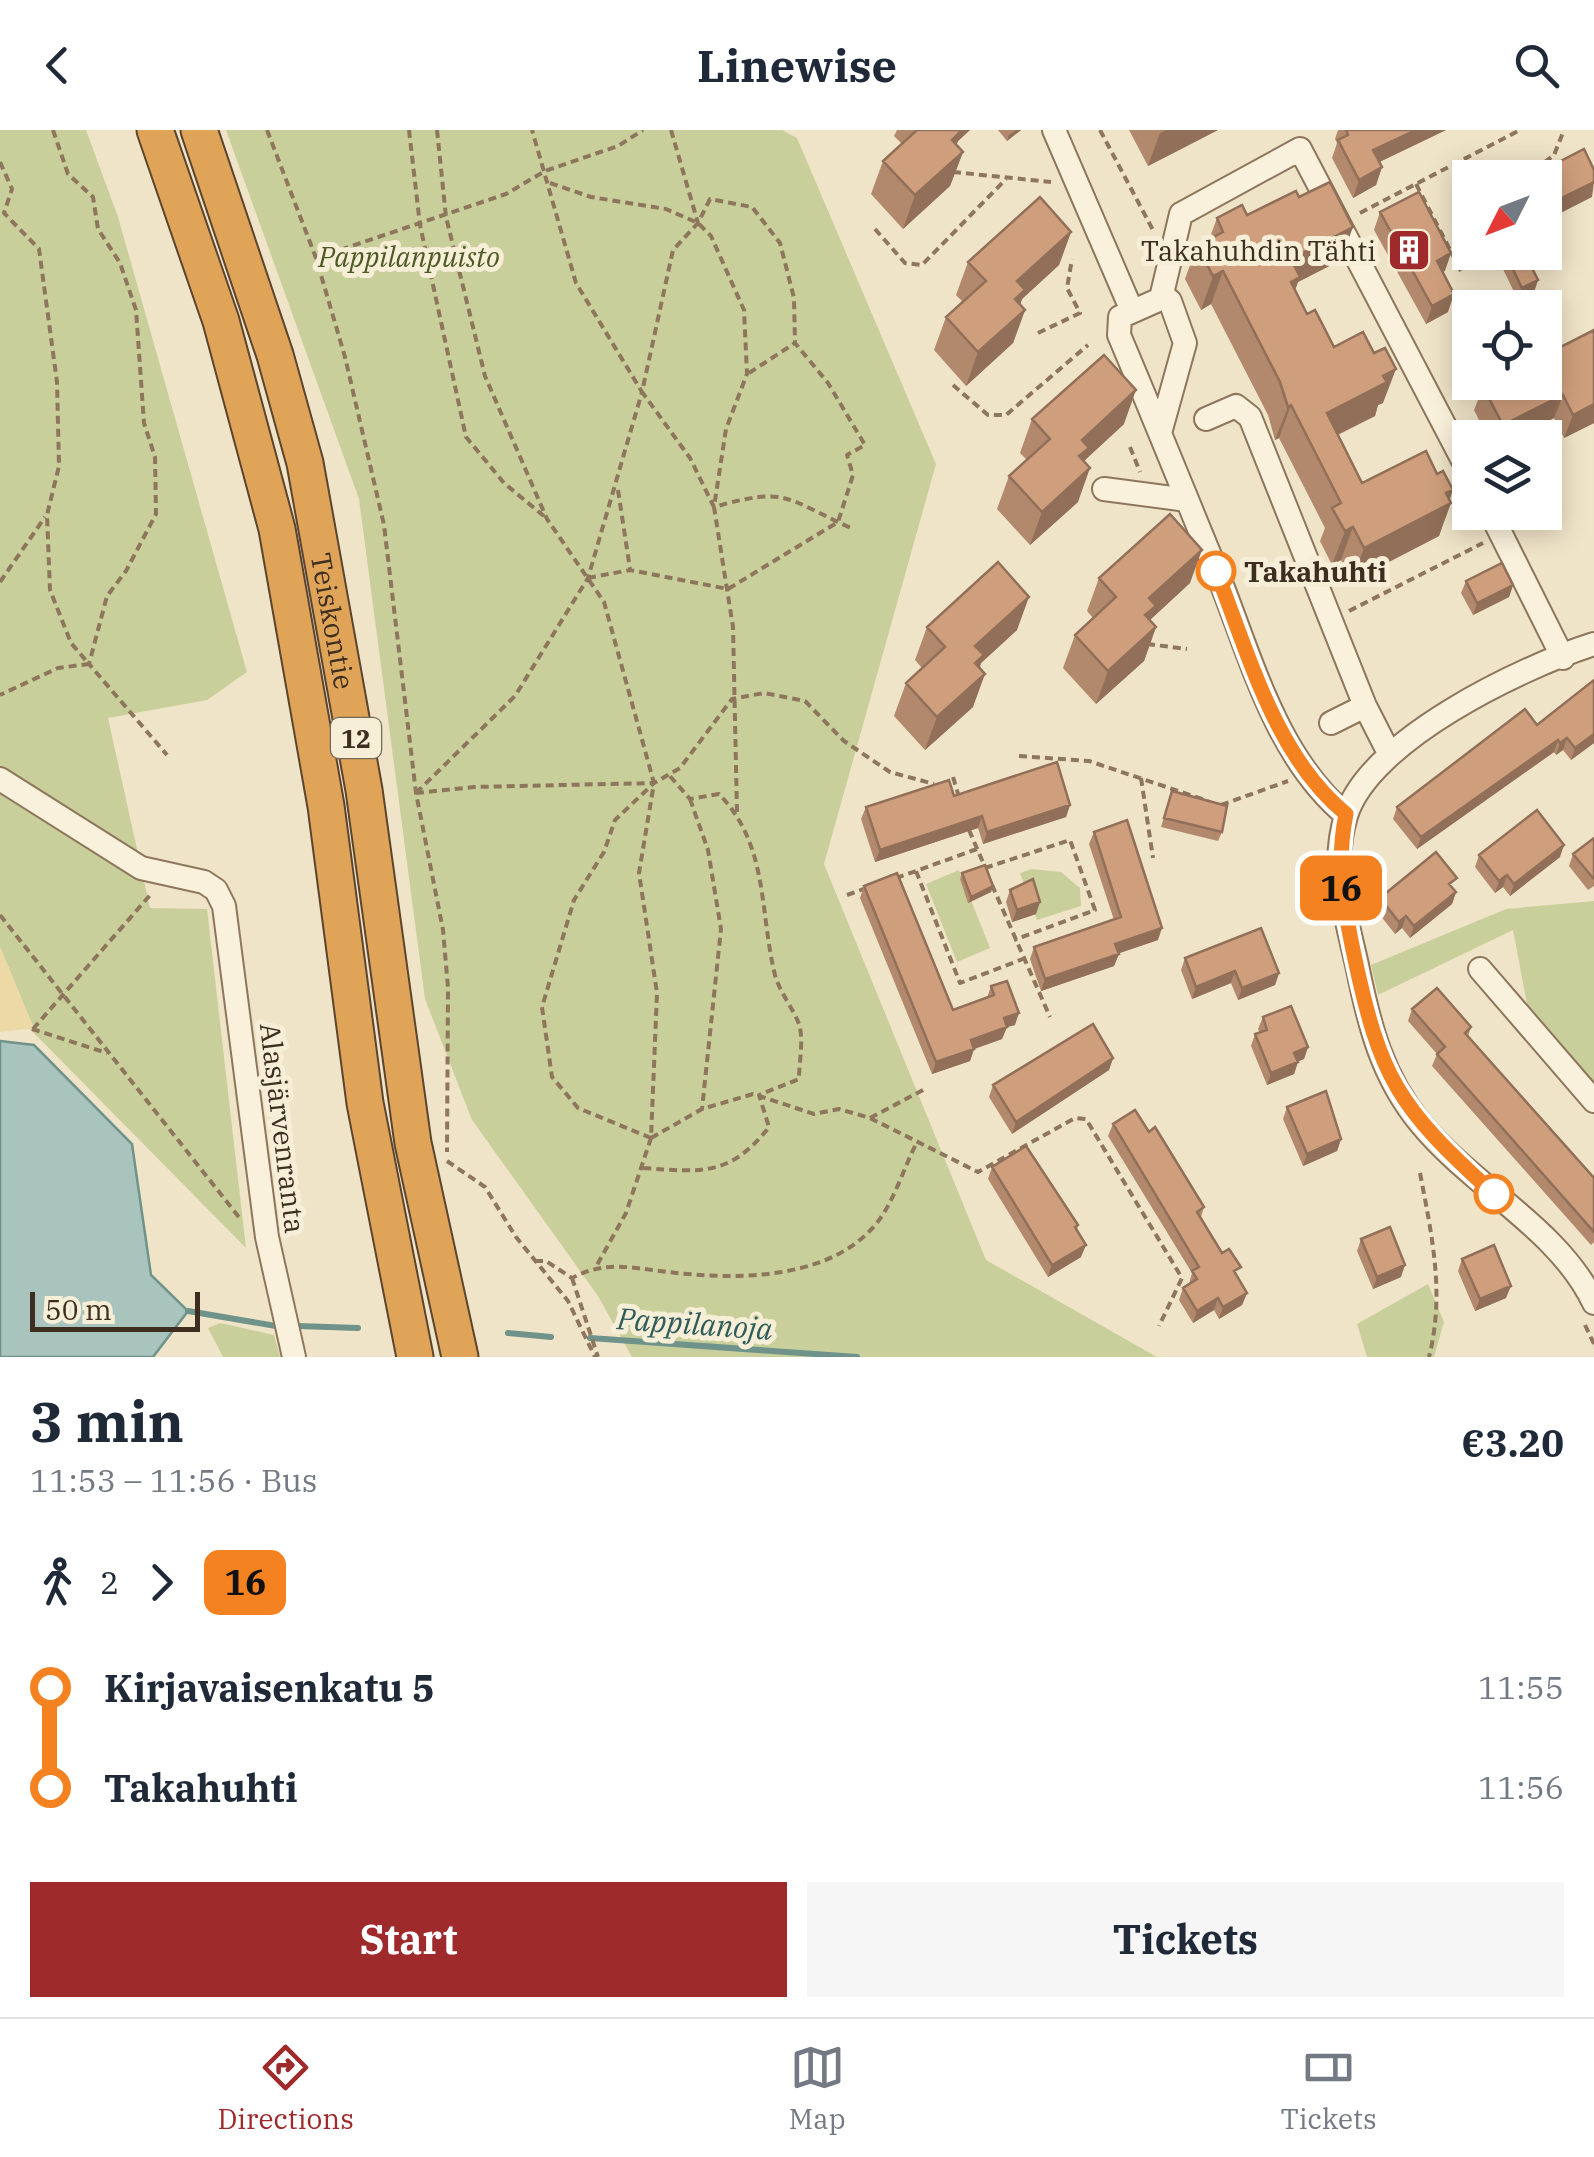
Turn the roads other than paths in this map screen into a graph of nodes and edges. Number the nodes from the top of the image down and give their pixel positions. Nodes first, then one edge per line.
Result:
1 (154, 130) edge
2 (199, 130) edge
3 (1054, 130) edge
4 (1296, 140) edge
5 (1161, 298) junction
6 (1132, 311) junction
7 (1206, 418) dead end
8 (1160, 433) junction
9 (1452, 439) edge
10 (1104, 490) dead end
11 (1187, 500) junction
12 (1499, 530) edge
13 (1594, 644) edge
14 (1563, 658) junction
15 (1365, 706) junction
16 (1331, 723) dead end
17 (1390, 755) junction
18 (0, 779) edge
19 (1346, 814) junction
20 (1480, 969) dead end
21 (1594, 1102) edge
22 (1588, 1277) edge
23 (1594, 1303) edge
24 (294, 1357) edge
25 (415, 1357) edge
26 (460, 1357) edge

1 - 25 highway, Teiskontie / 12
2 - 26 highway, Teiskontie / 12
3 - 6 street
4 - 5 street
4 - 9 street
5 - 6 street
5 - 8 street
6 - 8 street
7 - 15 street
8 - 11 street
10 - 11 street
11 - 19 street
12 - 14 street
13 - 14 street
14 - 17 street
15 - 16 street
15 - 17 street
17 - 19 street
18 - 24 street, Alasjärvenranta
19 - 22 street
20 - 21 street
22 - 23 street

